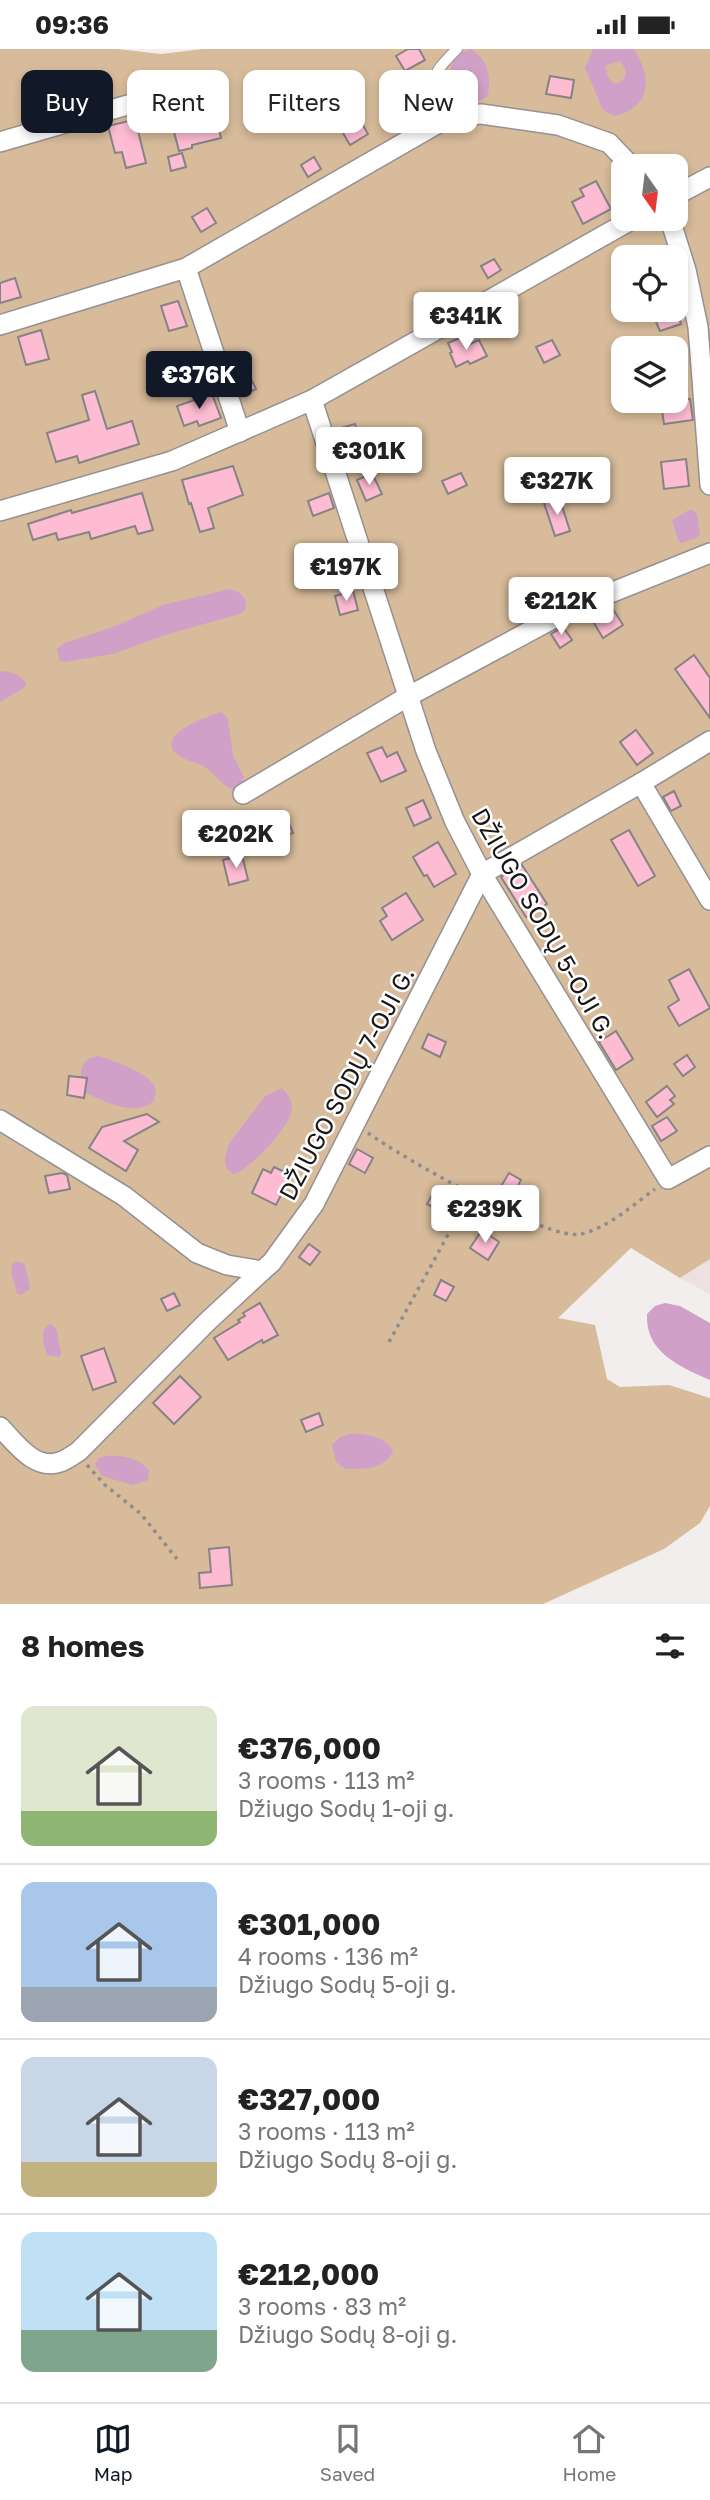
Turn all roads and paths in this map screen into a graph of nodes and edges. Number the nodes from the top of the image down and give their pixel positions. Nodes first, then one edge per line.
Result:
1 (457, 49) edge
2 (438, 70) edge
3 (127, 104) edge
4 (478, 114) edge
5 (421, 133) edge
6 (0, 142) edge
7 (620, 154) edge
8 (710, 177) edge
9 (688, 189) edge
10 (612, 231) edge
11 (674, 231) edge
12 (186, 268) junction
13 (0, 325) edge
14 (312, 400) junction
15 (240, 432) junction
16 (710, 485) edge
17 (0, 511) edge
18 (710, 553) edge
19 (407, 697) junction
20 (710, 741) edge
21 (640, 783) junction
22 (243, 794) dead end
23 (482, 874) junction
24 (710, 900) edge
25 (0, 1120) edge
26 (355, 1123) junction
27 (710, 1156) edge
28 (668, 1179) junction
29 (471, 1193) junction
30 (262, 1271) junction
31 (389, 1342) dead end
32 (0, 1427) edge
33 (79, 1451) junction
34 (177, 1559) dead end

1 - 2 lane
3 - 6 street
4 - 7 street
5 - 12 street
8 - 9 street
10 - 14 street
11 - 16 street
12 - 13 street
12 - 15 street
14 - 15 street
14 - 19 street, DŽIUGO SODŲ 5-OJI G.
15 - 17 street
18 - 19 street
19 - 22 street
19 - 23 street, DŽIUGO SODŲ 5-OJI G.
20 - 21 street
21 - 23 street
21 - 24 street
23 - 26 street, DŽIUGO SODŲ 7-OJI G.
23 - 28 street, DŽIUGO SODŲ 5-OJI G.
25 - 30 street
26 - 29 path
26 - 30 street, DŽIUGO SODŲ 7-OJI G.
27 - 28 street
28 - 29 path
29 - 31 path
30 - 33 street, DŽIUGO SODŲ 7-OJI G.
32 - 33 street
33 - 34 path

